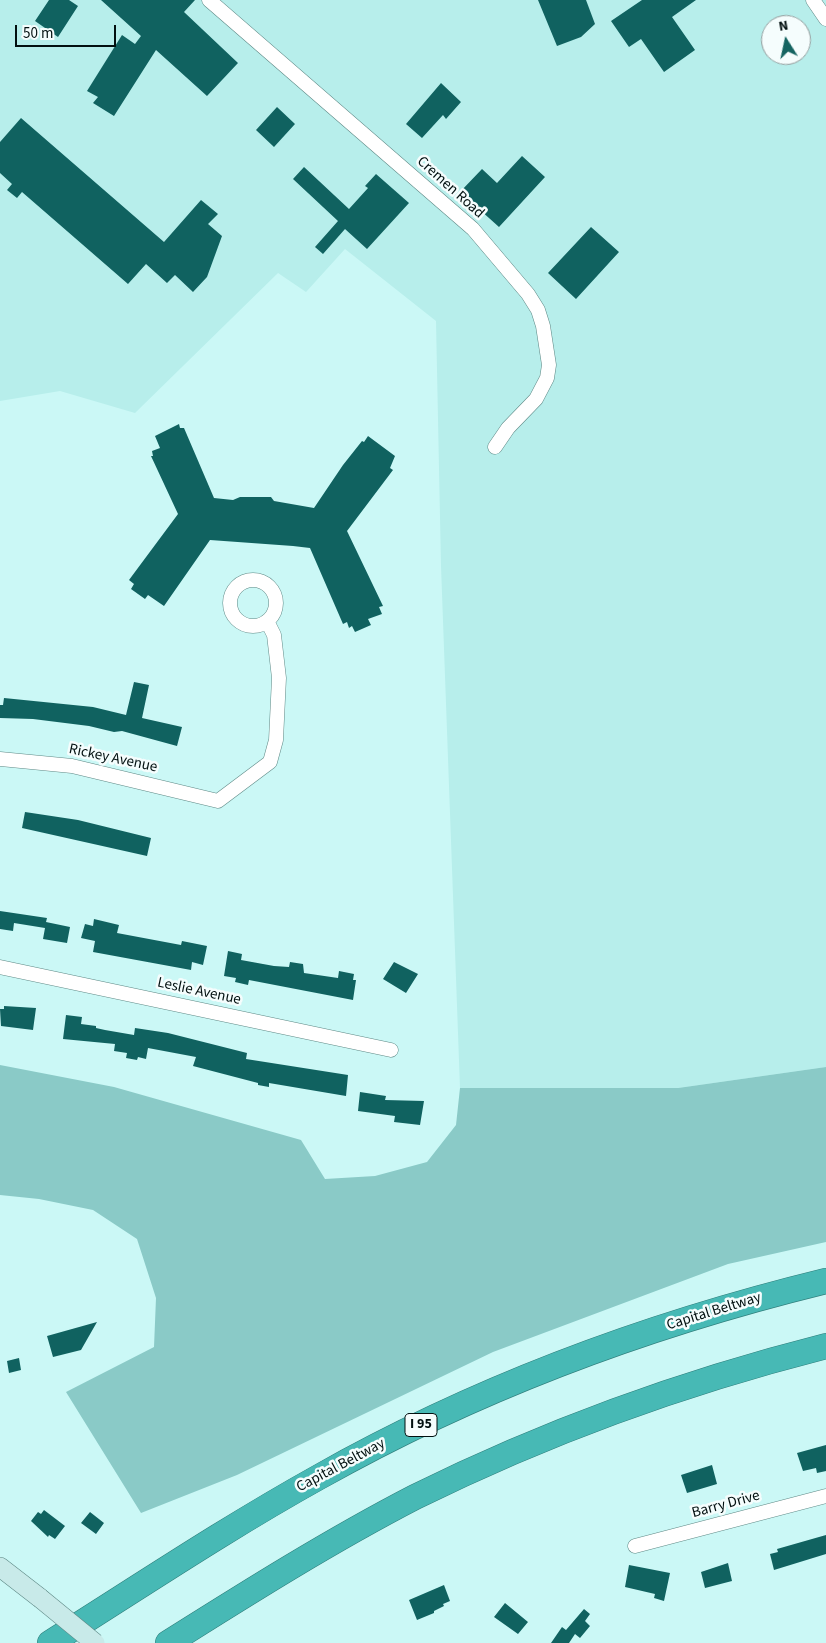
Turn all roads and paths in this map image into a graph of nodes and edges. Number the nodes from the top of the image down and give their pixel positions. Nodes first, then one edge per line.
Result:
1 (209, 0) edge
2 (813, 0) edge
3 (826, 19) edge
4 (495, 447) dead end
5 (267, 621) dead end
6 (0, 759) edge
7 (0, 967) edge
8 (390, 1050) dead end
9 (826, 1281) edge
10 (826, 1346) edge
11 (826, 1496) edge
12 (634, 1546) dead end
13 (0, 1567) edge
14 (0, 1574) edge
15 (21, 1585) junction
16 (50, 1643) edge
17 (95, 1643) edge
18 (168, 1643) edge

1 - 4 street, Cremen Road
2 - 3 street
5 - 6 street, Rickey Avenue
7 - 8 street, Leslie Avenue
9 - 16 highway, Capital Beltway / I 95
10 - 18 highway
11 - 12 street, Barry Drive
13 - 15 main road
14 - 15 main road
15 - 17 main road, bridge

